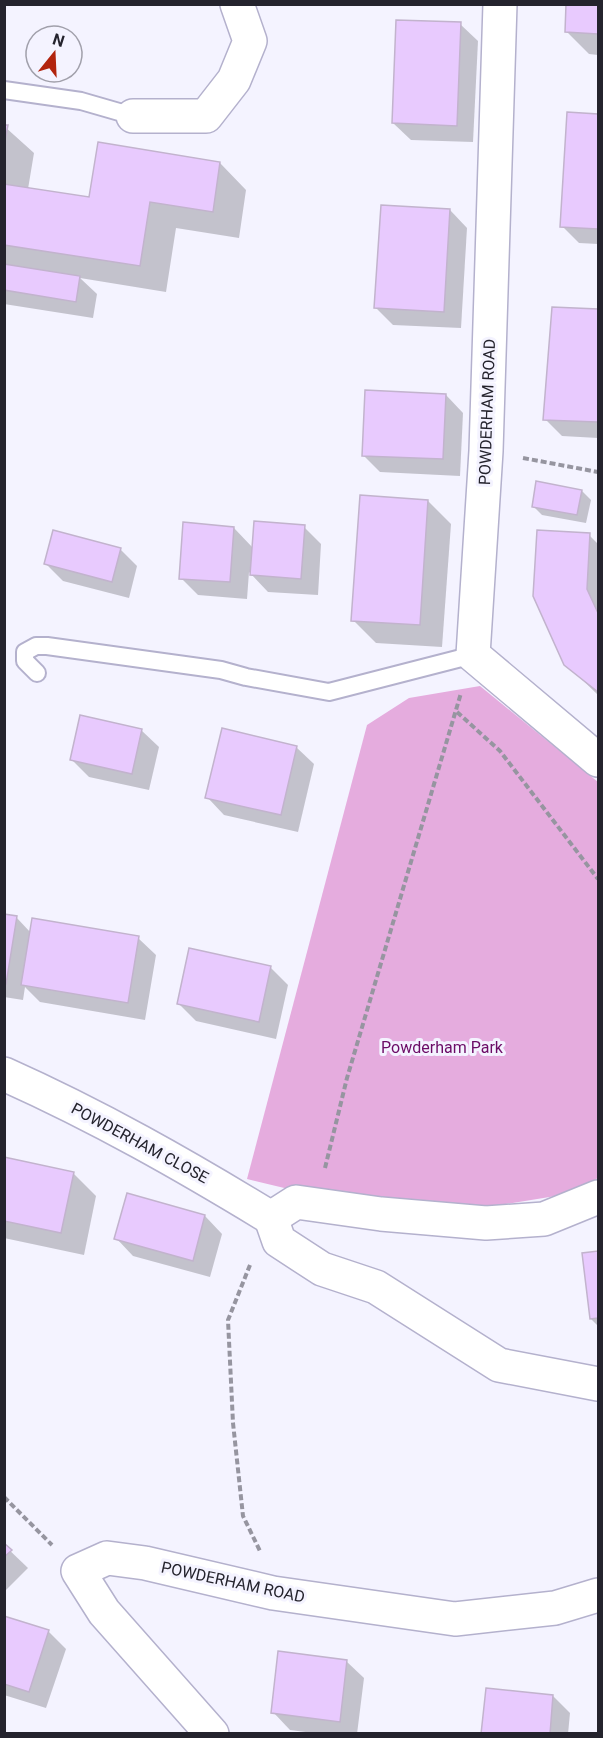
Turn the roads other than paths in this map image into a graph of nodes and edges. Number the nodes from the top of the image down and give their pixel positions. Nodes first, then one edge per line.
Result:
1 (237, 4) edge
2 (500, 4) edge
3 (4, 90) edge
4 (133, 116) joint
5 (468, 670) junction
6 (37, 673) dead end
7 (598, 760) edge
8 (4, 1074) edge
9 (598, 1197) edge
10 (272, 1218) junction
11 (598, 1384) edge
12 (598, 1595) edge
13 (212, 1734) edge

1 - 4 street
2 - 5 street, POWDERHAM ROAD
3 - 4 lane
5 - 6 lane
5 - 7 street
8 - 10 street, POWDERHAM CLOSE
9 - 10 street
10 - 11 street
12 - 13 street, POWDERHAM ROAD

